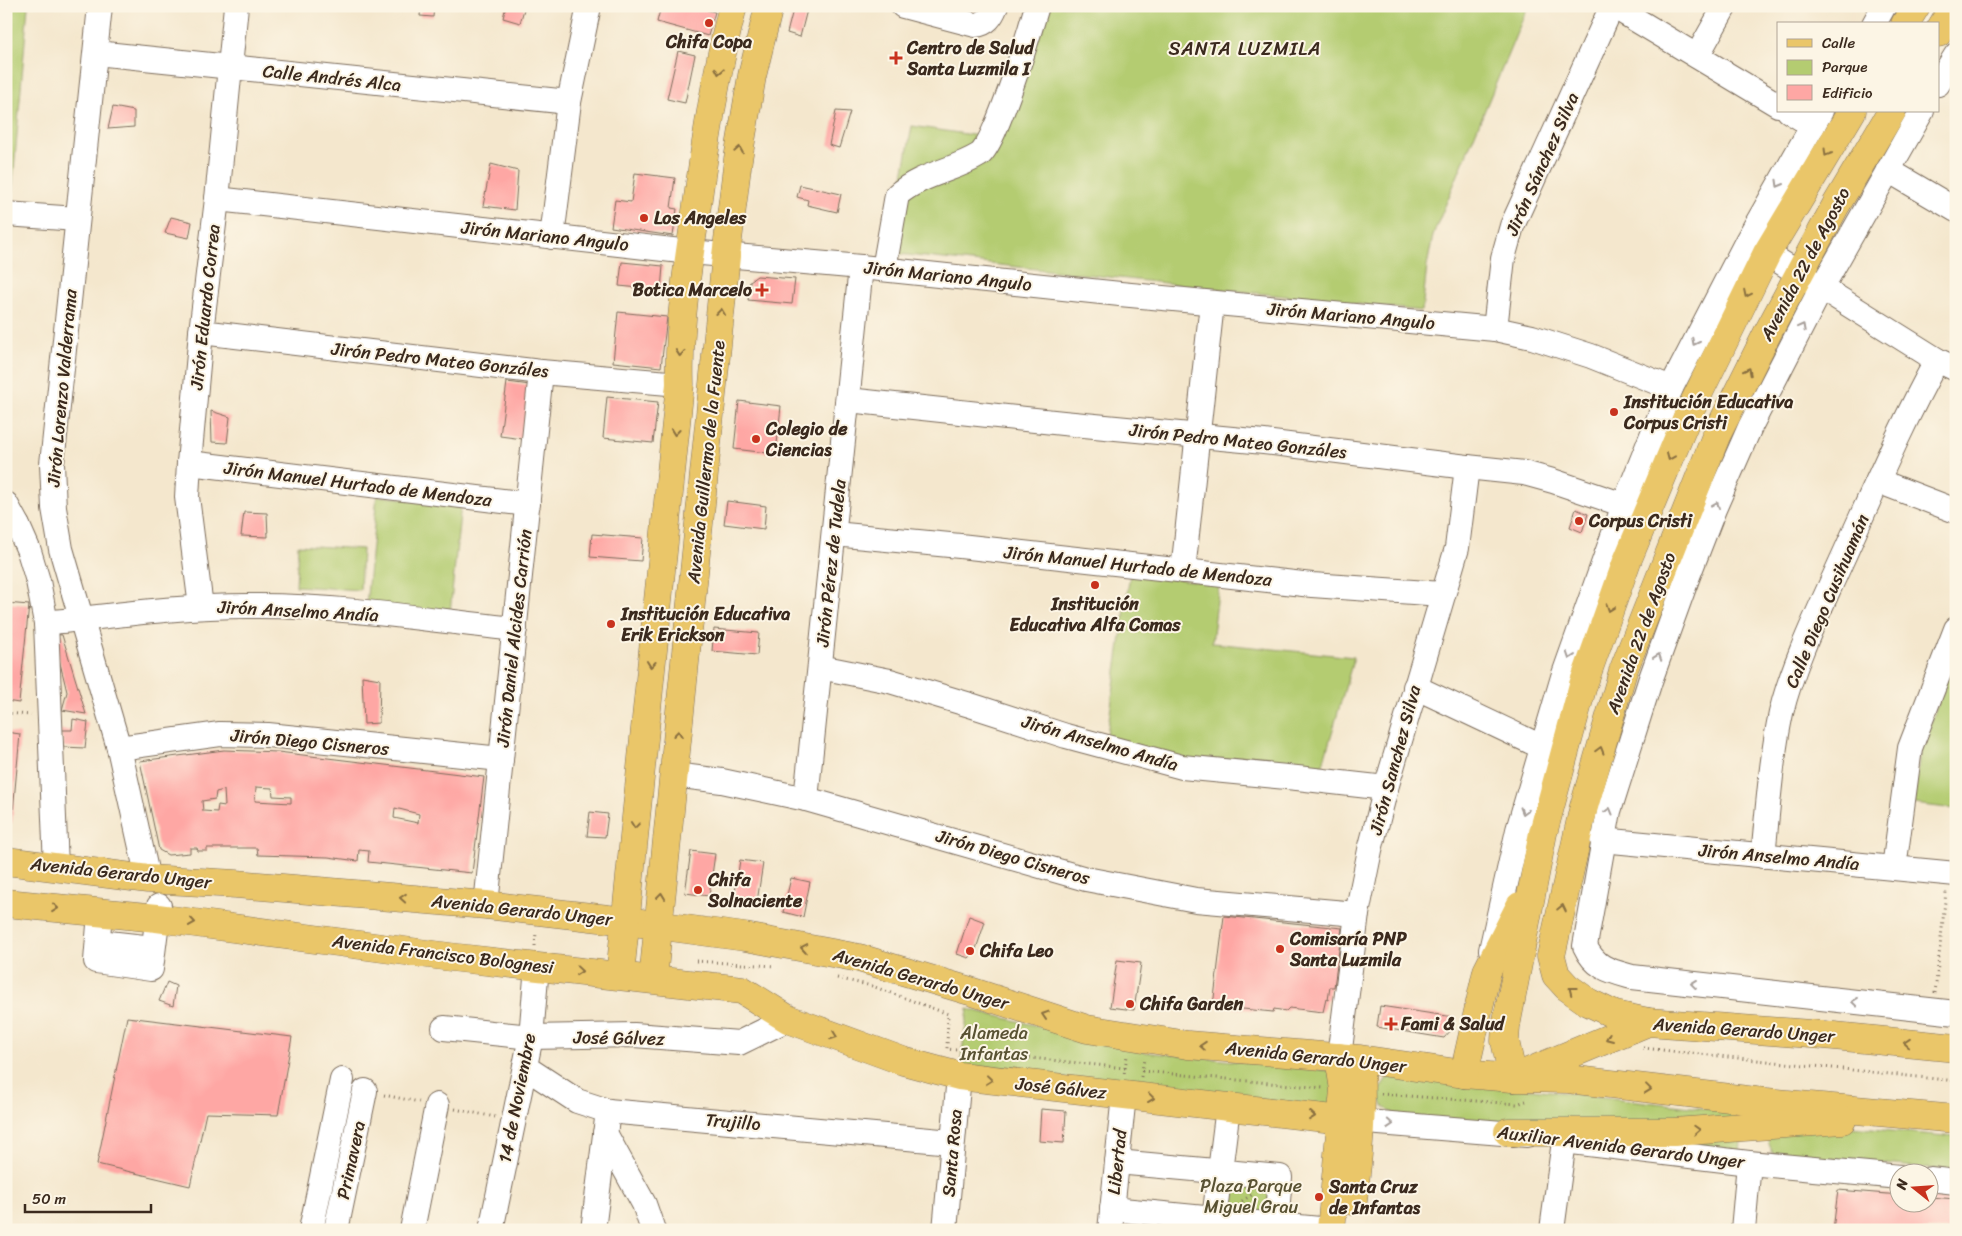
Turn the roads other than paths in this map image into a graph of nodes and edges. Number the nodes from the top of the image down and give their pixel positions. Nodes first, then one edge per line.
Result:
1 (100, 6) edge
2 (236, 6) edge
3 (589, 6) edge
4 (733, 6) edge
5 (769, 6) edge
6 (903, 6) edge
7 (996, 6) edge
8 (1037, 6) edge
9 (1613, 6) edge
10 (1725, 6) edge
11 (1884, 6) edge
12 (1916, 6) edge
13 (1954, 6) edge
14 (1875, 22) edge
15 (1906, 22) edge
16 (1940, 30) edge
17 (96, 53) junction
18 (1956, 55) edge
19 (1697, 56) junction
20 (231, 67) junction
21 (1940, 81) edge
22 (569, 102) junction
23 (1777, 104) edge
24 (1793, 112) edge
25 (1851, 112) edge
26 (1891, 112) edge
27 (1921, 112) edge
28 (1817, 118) edge
29 (1888, 170) junction
30 (217, 199) junction
31 (1956, 210) edge
32 (6, 214) edge
33 (77, 220) junction
34 (552, 237) junction
35 (1757, 247) junction
36 (690, 252) junction
37 (726, 256) junction
38 (873, 268) junction
39 (1799, 273) junction
40 (1822, 287) junction
41 (1212, 303) junction
42 (1495, 329) junction
43 (201, 332) junction
44 (1946, 365) edge
45 (541, 372) junction
46 (680, 384) junction
47 (1671, 388) junction
48 (848, 400) junction
49 (1196, 435) junction
50 (189, 464) junction
51 (1467, 467) junction
52 (1878, 480) junction
53 (6, 504) edge
54 (528, 504) junction
55 (1624, 505) junction
56 (1956, 511) edge
57 (12, 525) edge
58 (834, 534) junction
59 (1183, 571) junction
60 (1442, 594) junction
61 (202, 607) junction
62 (82, 620) junction
63 (46, 623) junction
64 (515, 629) junction
65 (1956, 629) edge
66 (820, 667) junction
67 (1415, 688) junction
68 (1542, 747) junction
69 (119, 748) junction
70 (501, 759) junction
71 (674, 775) junction
72 (1386, 788) junction
73 (806, 799) junction
74 (1602, 840) junction
75 (1763, 856) junction
76 (6, 861) edge
77 (56, 867) junction
78 (1894, 868) junction
79 (1952, 873) edge
80 (1534, 877) junction
81 (148, 878) junction
82 (236, 884) junction
83 (6, 903) edge
84 (486, 905) junction
85 (100, 913) junction
86 (153, 913) junction
87 (1357, 914) junction
88 (626, 921) junction
89 (658, 925) junction
90 (1585, 946) joint
91 (535, 966) junction
92 (1487, 971) junction
93 (620, 975) junction
94 (744, 977) joint
95 (653, 979) junction
96 (1945, 1012) edge
97 (788, 1019) junction
98 (1648, 1022) junction
99 (444, 1028) dead end
100 (531, 1037) junction
101 (1956, 1048) edge
102 (1349, 1058) junction
103 (525, 1067) junction
104 (1464, 1074) junction
105 (959, 1076) junction
106 (1513, 1078) junction
107 (342, 1080) dead end
108 (1128, 1083) junction
109 (365, 1091) dead end
110 (437, 1105) dead end
111 (1228, 1107) junction
112 (1912, 1114) junction
113 (1956, 1119) edge
114 (1352, 1121) junction
115 (606, 1122) junction
116 (1508, 1132) junction
117 (1564, 1141) junction
118 (952, 1142) junction
119 (1117, 1162) junction
120 (1749, 1163) junction
121 (1220, 1172) junction
122 (1890, 1176) edge
123 (1940, 1180) edge
124 (1956, 1182) edge
125 (1111, 1220) edge
126 (1214, 1223) edge
127 (1276, 1225) junction
128 (311, 1230) edge
129 (336, 1230) edge
130 (412, 1230) edge
131 (491, 1230) edge
132 (594, 1230) edge
133 (653, 1230) edge
134 (945, 1230) edge
135 (1331, 1230) edge
136 (1350, 1230) edge
137 (1552, 1230) edge
138 (1742, 1230) edge

1 - 17 street, Jirón Lorenzo Valderrama
2 - 20 street, Jirón Eduardo Correa
3 - 22 street
4 -> 36 main road, Avenida Guillermo de la Fuente
37 -> 5 main road, Avenida Guillermo de la Fuente
6 - 7 street
8 - 38 street, Jirón Pérez de Tudela
9 - 19 street
9 - 42 street, Jirón Sánchez Silva
10 - 19 street
11 - 14 street
12 - 15 main road
13 - 16 main road
17 - 20 street, Calle Andrés Alca
17 - 33 street, Jirón Lorenzo Valderrama
18 - 21 street
19 - 23 street
20 - 22 street, Calle Andrés Alca
20 - 30 street, Jirón Eduardo Correa
22 - 34 street
24 - 28 street
25 -> 35 main road, Avenida 22 de Agosto
26 - 39 main road, Avenida 22 de Agosto
27 - 29 street, Avenida 22 de Agosto
28 -> 35 street, Avenida 22 de Agosto
29 - 31 street
29 - 40 street, Avenida 22 de Agosto
30 - 34 street, Jirón Mariano Angulo
30 - 43 street, Jirón Eduardo Correa
32 - 33 street
33 - 62 street, Jirón Lorenzo Valderrama
34 - 36 street, Jirón Mariano Angulo
35 - 39 street
35 -> 47 street, Avenida 22 de Agosto
35 -> 80 main road, Avenida 22 de Agosto
36 - 37 street, Jirón Mariano Angulo
36 -> 46 main road, Avenida Guillermo de la Fuente
37 - 38 street, Jirón Mariano Angulo
71 -> 37 main road, Avenida Guillermo de la Fuente
38 - 41 street, Jirón Mariano Angulo
38 - 48 street, Jirón Pérez de Tudela
39 - 40 street
98 -> 39 main road, Avenida 22 de Agosto
40 - 44 street
74 -> 40 street, Avenida 22 de Agosto
41 - 42 street, Jirón Mariano Angulo
41 - 49 street
42 - 47 street, Jirón Mariano Angulo
43 - 45 street, Jirón Pedro Mateo Gonzáles
43 - 50 street, Jirón Eduardo Correa
44 - 52 street, Calle Diego Cusihuamán
45 - 46 street, Jirón Pedro Mateo Gonzáles
45 - 54 street, Jirón Daniel Alcides Carrión
46 -> 88 main road, Avenida Guillermo de la Fuente
47 - 55 street, Avenida 22 de Agosto
48 - 49 street, Jirón Pedro Mateo Gonzáles
48 - 58 street, Jirón Pérez de Tudela
49 - 51 street, Jirón Pedro Mateo Gonzáles
49 - 59 street
50 - 54 street, Jirón Manuel Hurtado de Mendoza
50 - 61 street, Jirón Eduardo Correa
51 - 55 street, Jirón Pedro Mateo Gonzáles
51 - 60 street, Jirón Sanchez Silva
52 - 56 street
52 - 75 street, Calle Diego Cusihuamán
53 - 57 street
54 - 64 street, Jirón Daniel Alcides Carrión
55 -> 68 street, Avenida 22 de Agosto
57 - 63 street
58 - 59 street, Jirón Manuel Hurtado de Mendoza
58 - 66 street, Jirón Pérez de Tudela
59 - 60 street, Jirón Manuel Hurtado de Mendoza
60 - 67 street, Jirón Sanchez Silva
61 - 62 street, Jirón Anselmo Andía
61 - 64 street, Jirón Anselmo Andía
62 - 63 street, Jirón Anselmo Andía
62 - 69 street, Jirón Lorenzo Valderrama
63 - 77 street
64 - 70 street, Jirón Daniel Alcides Carrión
65 - 78 street
66 - 72 street, Jirón Anselmo Andía
66 - 73 street, Jirón Pérez de Tudela
67 - 68 street
67 - 72 street, Jirón Sanchez Silva
68 -> 92 street, Avenida 22 de Agosto
69 - 70 street, Jirón Diego Cisneros
69 - 81 street, Jirón Lorenzo Valderrama
70 - 84 street, Jirón Daniel Alcides Carrión
71 - 73 street, Jirón Diego Cisneros
89 -> 71 main road, Avenida Guillermo de la Fuente
72 - 87 street, Jirón Sanchez Silva
73 - 87 street, Jirón Diego Cisneros
74 - 75 street, Jirón Anselmo Andía
74 - 90 street, Avenida 22 de Agosto
75 - 78 street, Jirón Anselmo Andía
76 - 77 main road, Avenida Gerardo Unger
77 - 81 main road, Avenida Gerardo Unger
78 - 79 street, Jirón Anselmo Andía
80 - 92 main road
80 - 106 main road, Avenida 22 de Agosto
81 - 82 main road, Avenida Gerardo Unger
84 -> 82 main road, Avenida Gerardo Unger
82 - 86 main road, Avenida Gerardo Unger
83 -> 85 main road, Avenida Gerardo Unger
84 - 88 main road, Avenida Gerardo Unger
85 - 86 main road, Avenida Gerardo Unger
85 - 86 street
86 -> 91 main road, Avenida Francisco Bolognesi
87 - 102 street, Jirón Sanchez Silva
88 - 89 main road, Avenida Gerardo Unger
88 - 93 main road, Avenida Guillermo de la Fuente
89 - 95 main road, Avenida Guillermo de la Fuente
102 -> 89 main road, Avenida Gerardo Unger
96 -> 90 street, Avenida Gerardo Unger
91 -> 93 main road, Avenida Francisco Bolognesi
91 - 100 street, 14 de Noviembre
92 - 104 main road, Avenida 22 de Agosto
93 - 95 main road, Avenida Francisco Bolognesi
94 - 95 main road, Avenida Francisco Bolognesi
94 - 97 main road, José Gálvez
97 - 100 street, José Gálvez
97 -> 105 main road, José Gálvez
101 -> 98 main road, Avenida Gerardo Unger
98 -> 106 main road, Avenida Gerardo Unger
99 - 100 street, José Gálvez
100 - 103 street, 14 de Noviembre
102 - 104 main road, Avenida Gerardo Unger
102 - 114 main road
102 - 114 main road
103 - 115 street, Trujillo
103 - 131 street, 14 de Noviembre
104 - 106 main road, Avenida Gerardo Unger
105 -> 108 main road, José Gálvez
105 - 118 street, Santa Rosa
106 -> 112 main road, Avenida Gerardo Unger
107 - 128 street
108 -> 111 main road, José Gálvez
108 - 119 street, Libertad
109 - 129 street, Primavera
110 - 130 street
111 -> 114 main road, José Gálvez
111 - 121 street
112 - 113 main road, Avenida Gerardo Unger
116 -> 112 main road
114 -> 116 street, Auxiliar Avenida Gerardo Unger
114 - 135 main road
114 - 136 main road
115 - 118 street, Trujillo
115 - 132 street
115 - 133 street
116 - 117 street, Auxiliar Avenida Gerardo Unger
117 - 120 street, Auxiliar Avenida Gerardo Unger
117 - 137 street
118 - 134 street, Santa Rosa
119 - 121 street
119 - 125 street, Libertad
120 - 122 street, Auxiliar Avenida Gerardo Unger
120 - 138 street
121 - 126 street
121 - 127 street
123 - 124 street
125 - 126 street
126 - 127 street
127 - 135 street

